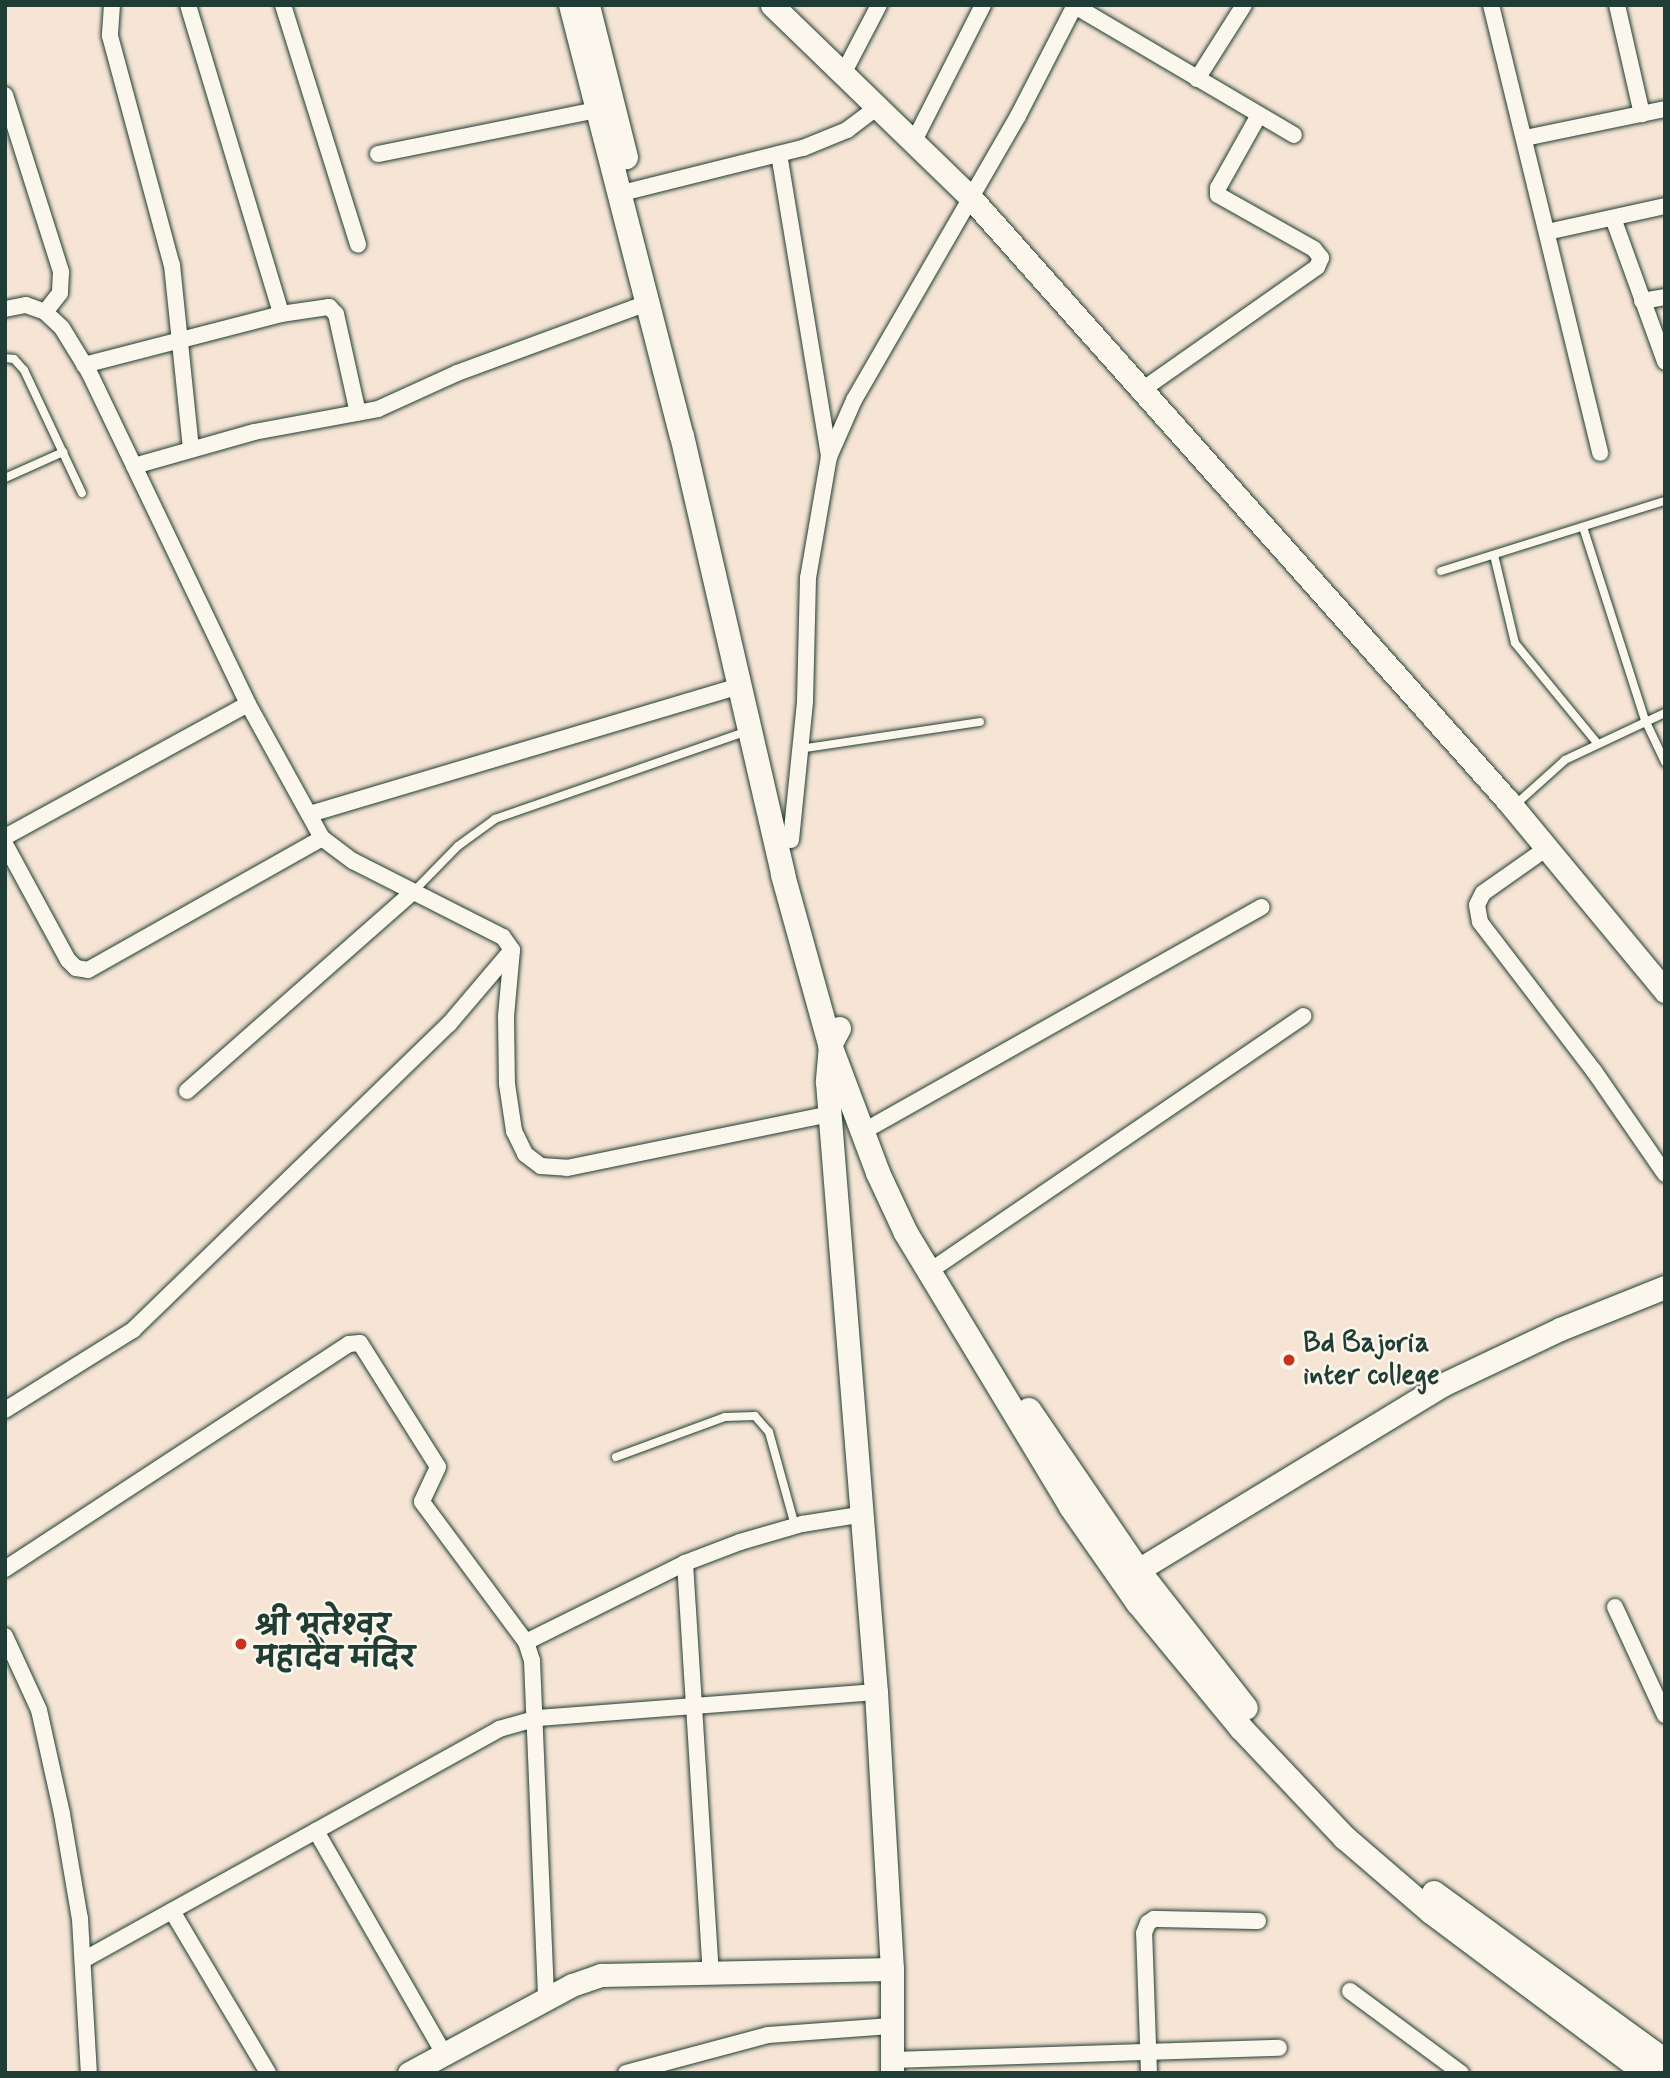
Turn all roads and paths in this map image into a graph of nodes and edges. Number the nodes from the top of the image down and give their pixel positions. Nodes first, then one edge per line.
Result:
1 (112, 5) edge
2 (188, 5) edge
3 (283, 5) edge
4 (571, 5) edge
5 (587, 5) edge
6 (772, 5) edge
7 (879, 5) edge
8 (984, 5) edge
9 (1244, 5) edge
10 (1491, 5) edge
11 (1617, 5) edge
12 (1075, 6) edge
13 (844, 72) junction
14 (1197, 79) junction
15 (5, 95) edge
16 (879, 106) junction
17 (1665, 109) edge
18 (596, 110) junction
19 (1642, 114) junction
20 (1259, 115) junction
21 (1294, 135) dead end
22 (1525, 138) junction
23 (915, 141) junction
24 (378, 154) dead end
25 (779, 154) junction
26 (626, 192) junction
27 (971, 197) junction
28 (1665, 206) edge
29 (1613, 218) junction
30 (1547, 232) junction
31 (358, 245) dead end
32 (1665, 297) edge
33 (1642, 301) junction
34 (647, 303) junction
35 (5, 309) edge
36 (45, 312) junction
37 (281, 314) junction
38 (180, 338) junction
39 (5, 359) edge
40 (1665, 362) edge
41 (85, 365) junction
42 (1142, 390) junction
43 (358, 413) junction
44 (687, 429) junction
45 (191, 449) junction
46 (63, 452) junction
47 (1600, 453) dead end
48 (829, 457) junction
49 (134, 466) junction
50 (5, 478) edge
51 (82, 492) dead end
52 (1665, 501) edge
53 (1583, 527) junction
54 (1494, 555) junction
55 (1441, 571) dead end
56 (739, 686) junction
57 (248, 704) junction
58 (1665, 713) edge
59 (1645, 720) junction
60 (981, 722) dead end
61 (749, 730) junction
62 (1597, 743) junction
63 (799, 749) junction
64 (1665, 762) edge
65 (1513, 807) junction
66 (310, 814) junction
67 (5, 837) edge
68 (322, 838) junction
69 (791, 840) junction
70 (5, 844) edge
71 (1547, 848) junction
72 (413, 891) junction
73 (1262, 907) dead end
74 (512, 950) junction
75 (1665, 991) edge
76 (1303, 1016) dead end
77 (835, 1036) junction
78 (187, 1091) dead end
79 (830, 1114) junction
80 (873, 1126) junction
81 (1665, 1174) edge
82 (940, 1264) junction
83 (1665, 1287) edge
84 (5, 1410) edge
85 (615, 1457) dead end
86 (859, 1515) junction
87 (795, 1526) junction
88 (685, 1563) junction
89 (5, 1569) edge
90 (1138, 1570) junction
91 (1615, 1607) dead end
92 (5, 1636) edge
93 (526, 1642) junction
94 (1665, 1674) edge
95 (1650, 1682) junction
96 (876, 1692) junction
97 (692, 1707) junction
98 (1665, 1715) edge
99 (538, 1718) junction
100 (316, 1831) junction
101 (172, 1910) junction
102 (1258, 1921) dead end
103 (83, 1961) junction
104 (892, 1969) junction
105 (711, 1974) junction
106 (1350, 1991) dead end
107 (546, 1999) junction
108 (891, 2026) junction
109 (1279, 2048) dead end
110 (1149, 2052) junction
111 (444, 2054) junction
112 (1660, 2063) edge
113 (892, 2066) edge
114 (89, 2073) edge
115 (268, 2073) edge
116 (409, 2073) edge
117 (626, 2073) edge
118 (1149, 2073) edge
119 (1461, 2073) edge

1 - 38 street
2 - 37 street
3 - 31 street
4 - 18 main road
5 - 26 main road
6 - 13 street
7 - 13 street
8 - 23 street
9 - 14 street
10 - 22 street
11 - 19 street
12 - 14 street
12 - 27 street
13 - 16 street
14 - 20 street
15 - 36 street
16 - 23 street
16 - 25 street
17 - 19 street
18 - 24 street
18 - 26 main road
19 - 22 street
20 - 21 street
20 - 42 street
22 - 30 street
23 - 27 street
25 - 26 street
25 - 48 street
26 - 34 main road
26 - 44 main road
27 - 42 street
27 - 48 street
28 - 29 street
29 - 30 street
29 - 33 street
30 - 47 street
32 - 33 street
33 - 40 street
34 - 43 street
34 - 44 main road
35 - 36 street
36 - 41 street
37 - 38 street
37 - 43 street
38 - 41 street
38 - 45 street
39 - 46 lane
41 - 49 street
42 - 65 street
43 - 45 street
44 - 56 main road
44 - 69 main road
45 - 49 street
46 - 50 lane
46 - 51 lane
48 - 63 street
49 - 57 street
52 - 53 lane
53 - 54 lane
53 - 59 lane
54 - 55 lane
54 - 62 lane
56 - 61 main road
56 - 66 street
57 - 66 street
57 - 67 street
58 - 59 lane
59 - 62 lane
59 - 64 lane
60 - 63 lane
61 - 72 lane
61 - 77 main road
62 - 65 lane
63 - 69 street
65 - 71 street
66 - 68 street
68 - 70 street
68 - 72 street
69 - 77 main road
71 - 75 street
71 - 81 street
72 - 74 street
72 - 78 street
73 - 80 street
74 - 79 street
74 - 84 street
76 - 82 street
77 - 79 street
77 - 80 main road
77 - 112 main road
79 - 86 street
80 - 82 main road
82 - 90 main road
83 - 90 street
85 - 87 lane
86 - 87 street
86 - 96 street
87 - 88 street
88 - 93 street
88 - 97 street
89 - 93 street
90 - 112 main road
91 - 95 street
92 - 103 street
93 - 99 street
94 - 95 street
95 - 98 street
96 - 97 street
96 - 104 street
97 - 99 street
97 - 105 street
99 - 100 street
99 - 107 street
100 - 101 street
100 - 111 street
101 - 103 street
101 - 115 street
102 - 110 street
103 - 114 street
104 - 105 street
104 - 108 street
105 - 107 street
106 - 119 street
107 - 111 street
108 - 113 street
108 - 117 street
109 - 110 street
110 - 113 street
110 - 118 street
111 - 116 street

